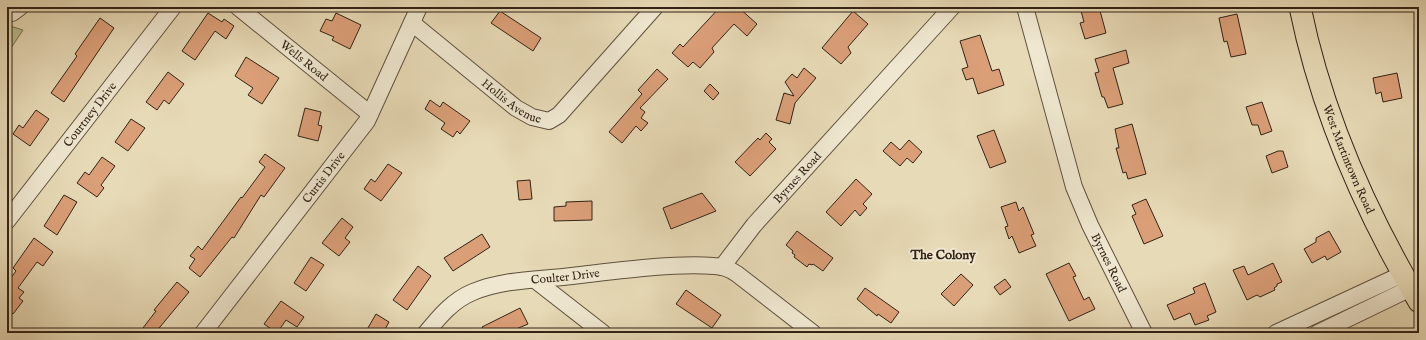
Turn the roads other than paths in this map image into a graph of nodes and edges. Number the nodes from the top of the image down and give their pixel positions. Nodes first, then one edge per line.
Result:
1 (20, 7) edge
2 (173, 7) edge
3 (238, 7) edge
4 (419, 7) edge
5 (655, 7) edge
6 (952, 7) edge
7 (1025, 7) edge
8 (1300, 7) edge
9 (7, 13) edge
10 (412, 23) junction
11 (370, 114) junction
12 (7, 221) edge
13 (722, 267) junction
14 (535, 280) junction
15 (1411, 288) edge
16 (203, 333) edge
17 (426, 333) edge
18 (603, 333) edge
19 (813, 333) edge
20 (1144, 333) edge
21 (1276, 333) edge
22 (1318, 333) edge

1 - 9 street
2 - 12 street, Courtney Drive
3 - 11 street, Wells Road
4 - 10 street, Curtis Drive
5 - 10 street, Hollis Avenue
6 - 13 street, Byrnes Road
7 - 20 street, Byrnes Road
8 - 15 main road, West Martintown Road
10 - 11 street, Curtis Drive
11 - 16 street, Curtis Drive
13 - 14 street, Coulter Drive
13 - 19 street
14 - 17 street, Coulter Drive
14 - 18 street
15 - 21 street
15 - 22 street

